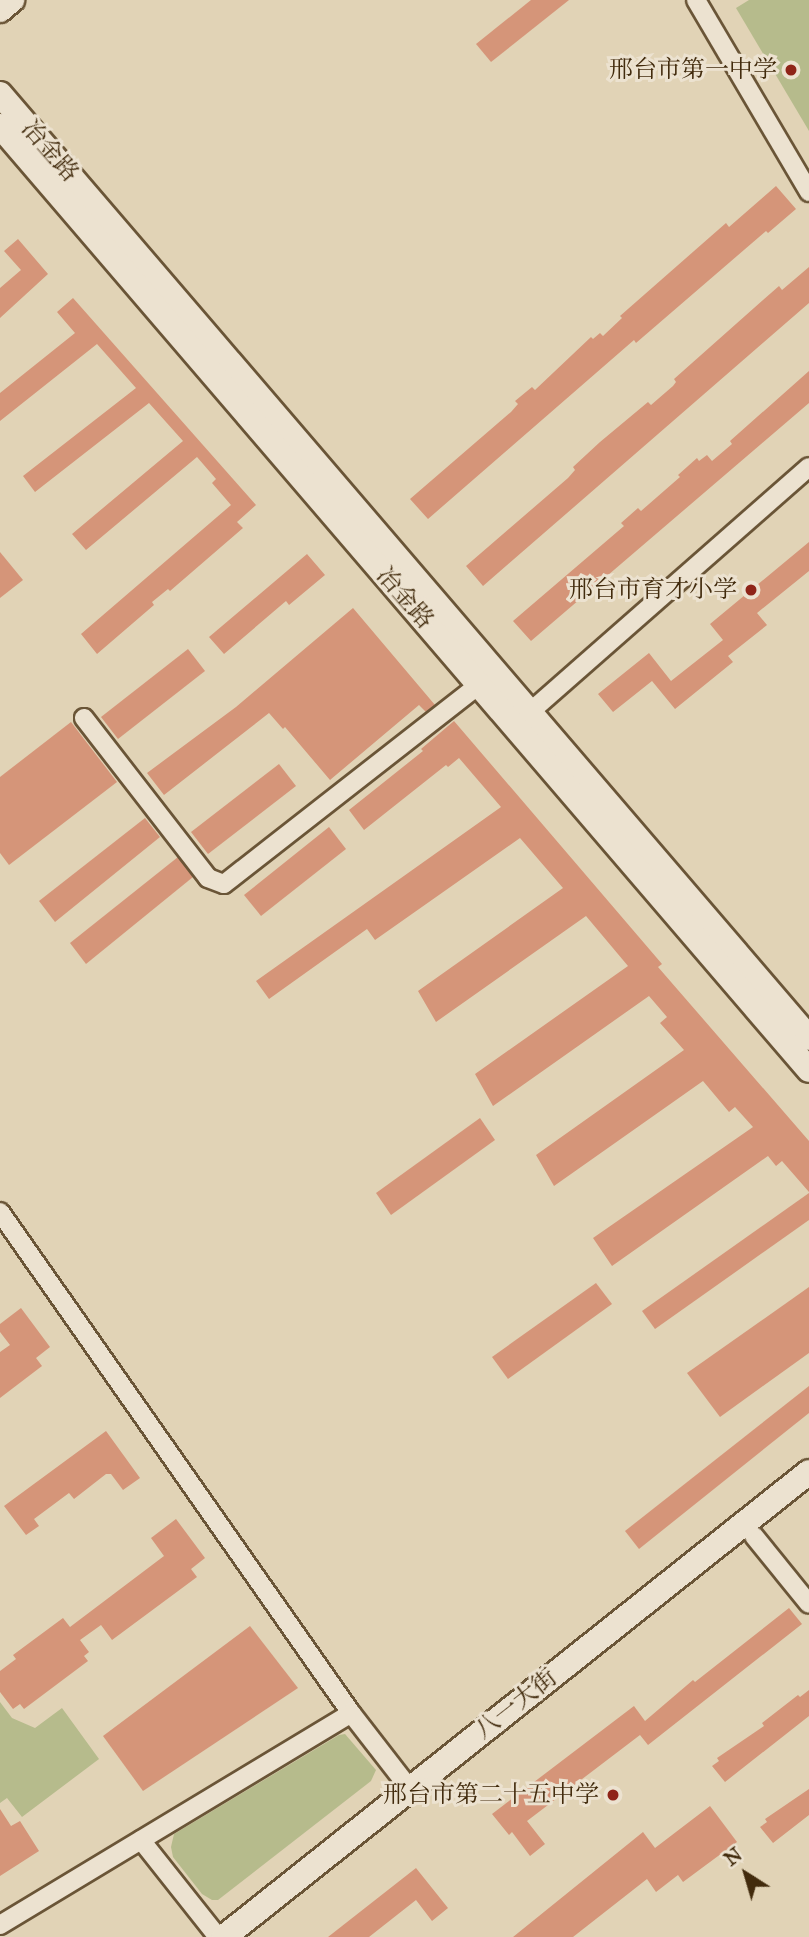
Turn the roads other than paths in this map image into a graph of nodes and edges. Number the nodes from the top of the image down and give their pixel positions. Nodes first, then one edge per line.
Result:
1 (12, 0) edge
2 (696, 0) edge
3 (0, 10) edge
4 (0, 94) edge
5 (0, 126) edge
6 (809, 192) edge
7 (809, 467) edge
8 (480, 685) junction
9 (530, 712) junction
10 (84, 718) dead end
11 (809, 1038) edge
12 (809, 1070) edge
13 (0, 1212) edge
14 (809, 1472) edge
15 (809, 1492) edge
16 (754, 1536) junction
17 (809, 1604) edge
18 (351, 1713) junction
19 (410, 1789) junction
20 (141, 1840) junction
21 (0, 1925) edge
22 (218, 1937) edge
23 (224, 1937) edge
24 (248, 1937) edge

1 - 3 street
2 - 6 street
4 - 9 street, 冶金路
5 - 8 street, 冶金路
7 - 9 street
8 - 10 street
8 - 12 street, 冶金路
9 - 11 street, 冶金路
13 - 18 street
14 - 19 street, 八一大街
15 - 16 street, 八一大街
16 - 17 street
16 - 24 street, 八一大街
18 - 19 street
18 - 20 street
19 - 23 street, 八一大街
20 - 21 street
20 - 22 street

